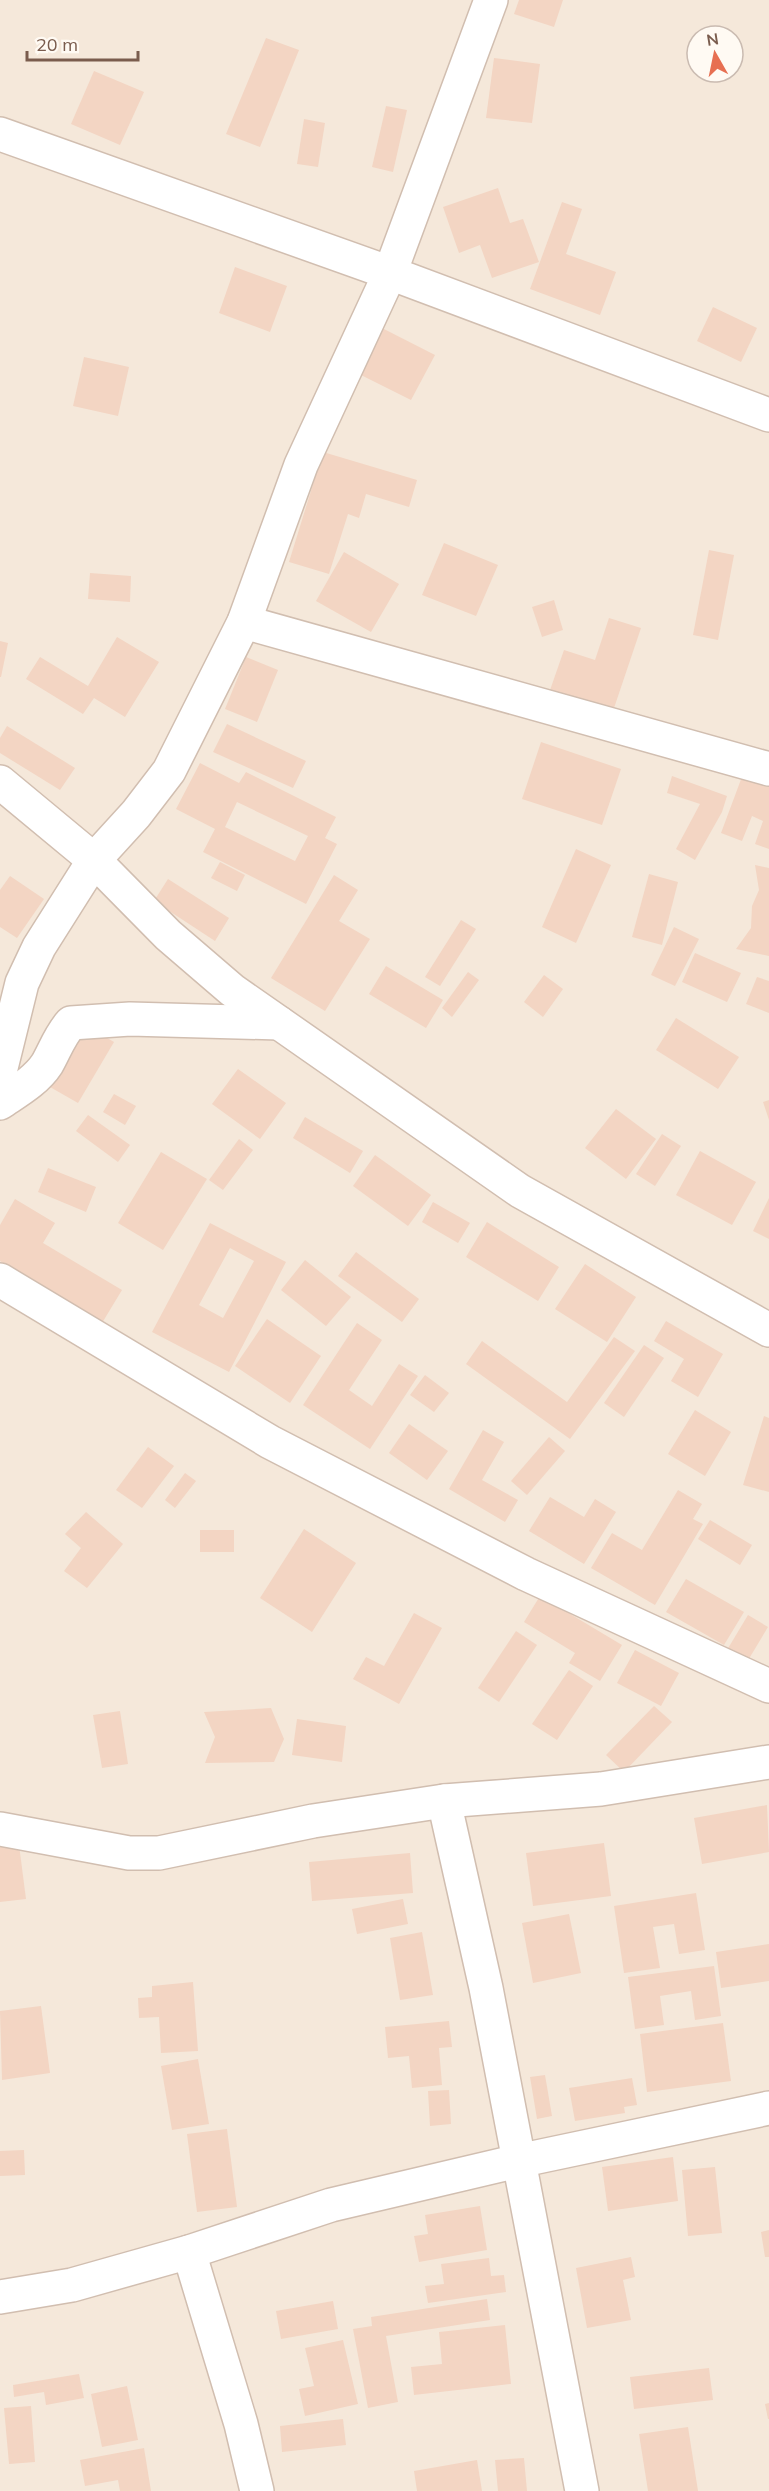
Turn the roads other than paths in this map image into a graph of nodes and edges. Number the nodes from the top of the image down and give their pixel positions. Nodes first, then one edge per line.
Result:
1 (490, 0) edge
2 (0, 134) edge
3 (390, 273) junction
4 (769, 415) edge
5 (244, 622) junction
6 (769, 769) edge
7 (0, 782) edge
8 (94, 860) junction
9 (279, 1023) junction
10 (0, 1072) edge
11 (0, 1103) edge
12 (0, 1280) edge
13 (769, 1330) edge
14 (769, 1686) edge
15 (769, 1761) edge
16 (444, 1801) junction
17 (0, 1829) edge
18 (769, 2108) edge
19 (518, 2162) junction
20 (189, 2252) junction
21 (0, 2297) edge
22 (257, 2491) edge
23 (582, 2491) edge

1 - 3 street
2 - 3 street
3 - 4 street
3 - 5 street
5 - 6 street
5 - 8 street
7 - 8 street
8 - 9 street
8 - 10 street
9 - 11 street
9 - 13 street
12 - 14 street
15 - 16 street
16 - 17 street
16 - 19 street
18 - 19 street
19 - 20 street
19 - 23 street
20 - 21 street
20 - 22 street

